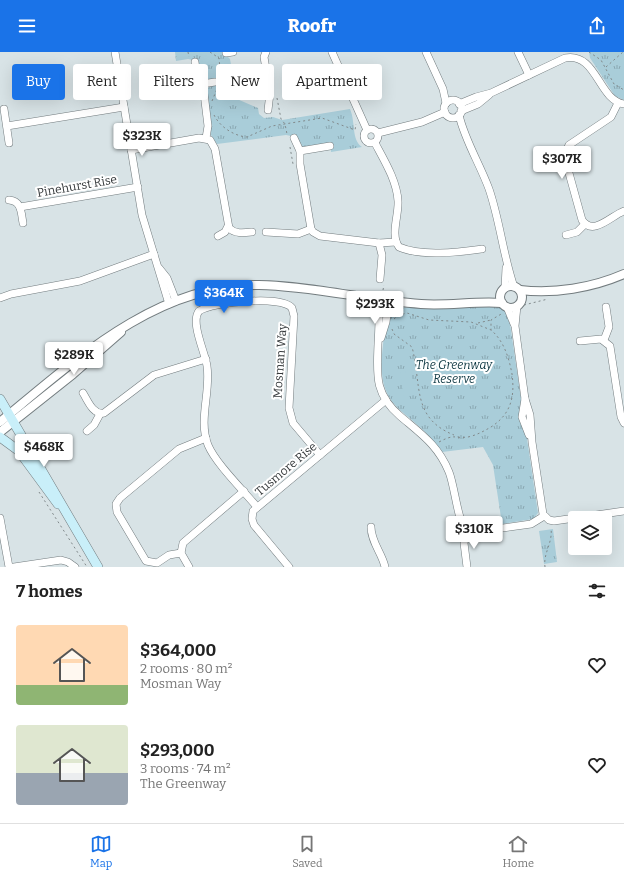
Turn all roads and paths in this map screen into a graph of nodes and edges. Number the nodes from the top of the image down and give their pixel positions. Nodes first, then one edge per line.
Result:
1 (114, 52) edge
2 (188, 52) edge
3 (265, 52) edge
4 (332, 52) edge
5 (426, 52) edge
6 (518, 52) edge
7 (623, 52) edge
8 (574, 54) edge
9 (585, 55) edge
10 (192, 61) joint
11 (193, 64) edge
12 (606, 68) junction
13 (529, 75) junction
14 (215, 82) dead end
15 (208, 83) edge
16 (624, 90) edge
17 (204, 100) edge
18 (621, 104) edge
19 (124, 106) junction
20 (4, 109) dead end
21 (455, 109) junction
22 (268, 110) dead end
23 (7, 126) junction
24 (367, 130) junction
25 (378, 133) junction
26 (206, 138) junction
27 (294, 138) dead end
28 (9, 143) dead end
29 (375, 143) junction
30 (330, 146) dead end
31 (131, 150) junction
32 (300, 151) junction
33 (138, 187) junction
34 (10, 200) dead end
35 (20, 207) junction
36 (624, 212) edge
37 (23, 223) dead end
38 (585, 224) junction
39 (228, 226) junction
40 (311, 229) junction
41 (252, 232) dead end
42 (266, 232) dead end
43 (566, 235) dead end
44 (218, 236) dead end
45 (396, 242) junction
46 (379, 243) junction
47 (482, 249) dead end
48 (154, 254) junction
49 (506, 264) junction
50 (624, 274) edge
51 (380, 279) dead end
52 (517, 289) junction
53 (503, 291) junction
54 (540, 293) junction
55 (0, 298) edge
56 (384, 299) junction
57 (476, 302) junction
58 (172, 303) junction
59 (519, 303) junction
60 (505, 305) junction
61 (606, 307) dead end
62 (491, 320) dead end
63 (392, 323) dead end
64 (477, 323) junction
65 (392, 326) dead end
66 (515, 326) junction
67 (491, 330) dead end
68 (604, 340) junction
69 (580, 341) dead end
70 (206, 359) junction
71 (83, 393) dead end
72 (0, 399) edge
73 (386, 400) junction
74 (100, 414) junction
75 (12, 418) junction
76 (0, 422) edge
77 (624, 423) edge
78 (87, 431) dead end
79 (0, 432) edge
80 (454, 435) dead end
81 (0, 437) edge
82 (206, 438) junction
83 (320, 455) junction
84 (244, 491) junction
85 (257, 507) junction
86 (624, 511) edge
87 (544, 516) junction
88 (0, 518) edge
89 (72, 520) junction
90 (371, 527) dead end
91 (551, 528) dead end
92 (467, 532) junction
93 (181, 553) junction
94 (9, 567) edge
95 (14, 567) edge
96 (75, 567) edge
97 (98, 567) edge
98 (189, 567) edge
99 (289, 567) edge
100 (385, 567) edge
101 (467, 567) edge
102 (546, 567) edge

1 - 19 street
2 - 10 path
3 - 22 street
4 - 24 street
5 - 21 street
6 - 13 street
7 - 12 path
8 - 9 street
8 - 13 street
9 - 12 path
9 - 18 street
10 - 11 street
12 - 16 path
13 - 21 street
14 - 15 street
17 - 26 street
18 - 38 street
19 - 23 street
19 - 31 street
20 - 23 street
21 - 25 street
21 - 49 street
23 - 28 street
24 - 25 street
24 - 29 street
25 - 29 street
26 - 31 street
26 - 39 street
27 - 32 street
29 - 45 street
30 - 32 street
31 - 33 street
32 - 40 street
33 - 35 street, Pinehurst Rise
33 - 48 street
34 - 35 street
35 - 37 street
36 - 38 street
38 - 43 street
39 - 41 street
39 - 44 street
40 - 42 street
40 - 46 street
45 - 46 street
45 - 47 street
46 - 51 street
48 - 55 street
48 - 58 street
49 - 52 street
49 - 53 street
50 - 54 street
52 - 53 street
52 - 54 street
52 - 59 street
53 - 57 street
53 - 60 street
54 - 59 street
56 - 57 street
56 - 58 street
56 - 73 street
57 - 60 street
58 - 75 street
59 - 60 street
59 - 66 street
60 - 66 street
61 - 68 street
62 - 64 path
63 - 64 path
64 - 67 path
65 - 80 path
66 - 87 street
68 - 69 street
68 - 77 street
70 - 74 street
70 - 82 street, Mosman Way
70 - 83 street, Mosman Way
71 - 74 street
72 - 75 main road
73 - 83 street, Tusmore Rise
73 - 92 street
74 - 78 street
75 - 76 street
75 - 79 street
75 - 89 main road
81 - 89 main road
82 - 84 street, Mosman Way
82 - 93 street
83 - 85 street, Tusmore Rise
84 - 85 street, Mosman Way
84 - 93 street
85 - 99 street, Tusmore Rise
86 - 87 street
87 - 92 street
88 - 94 street
89 - 97 main road
90 - 100 street
91 - 102 path
92 - 101 street
93 - 98 street
95 - 96 street

